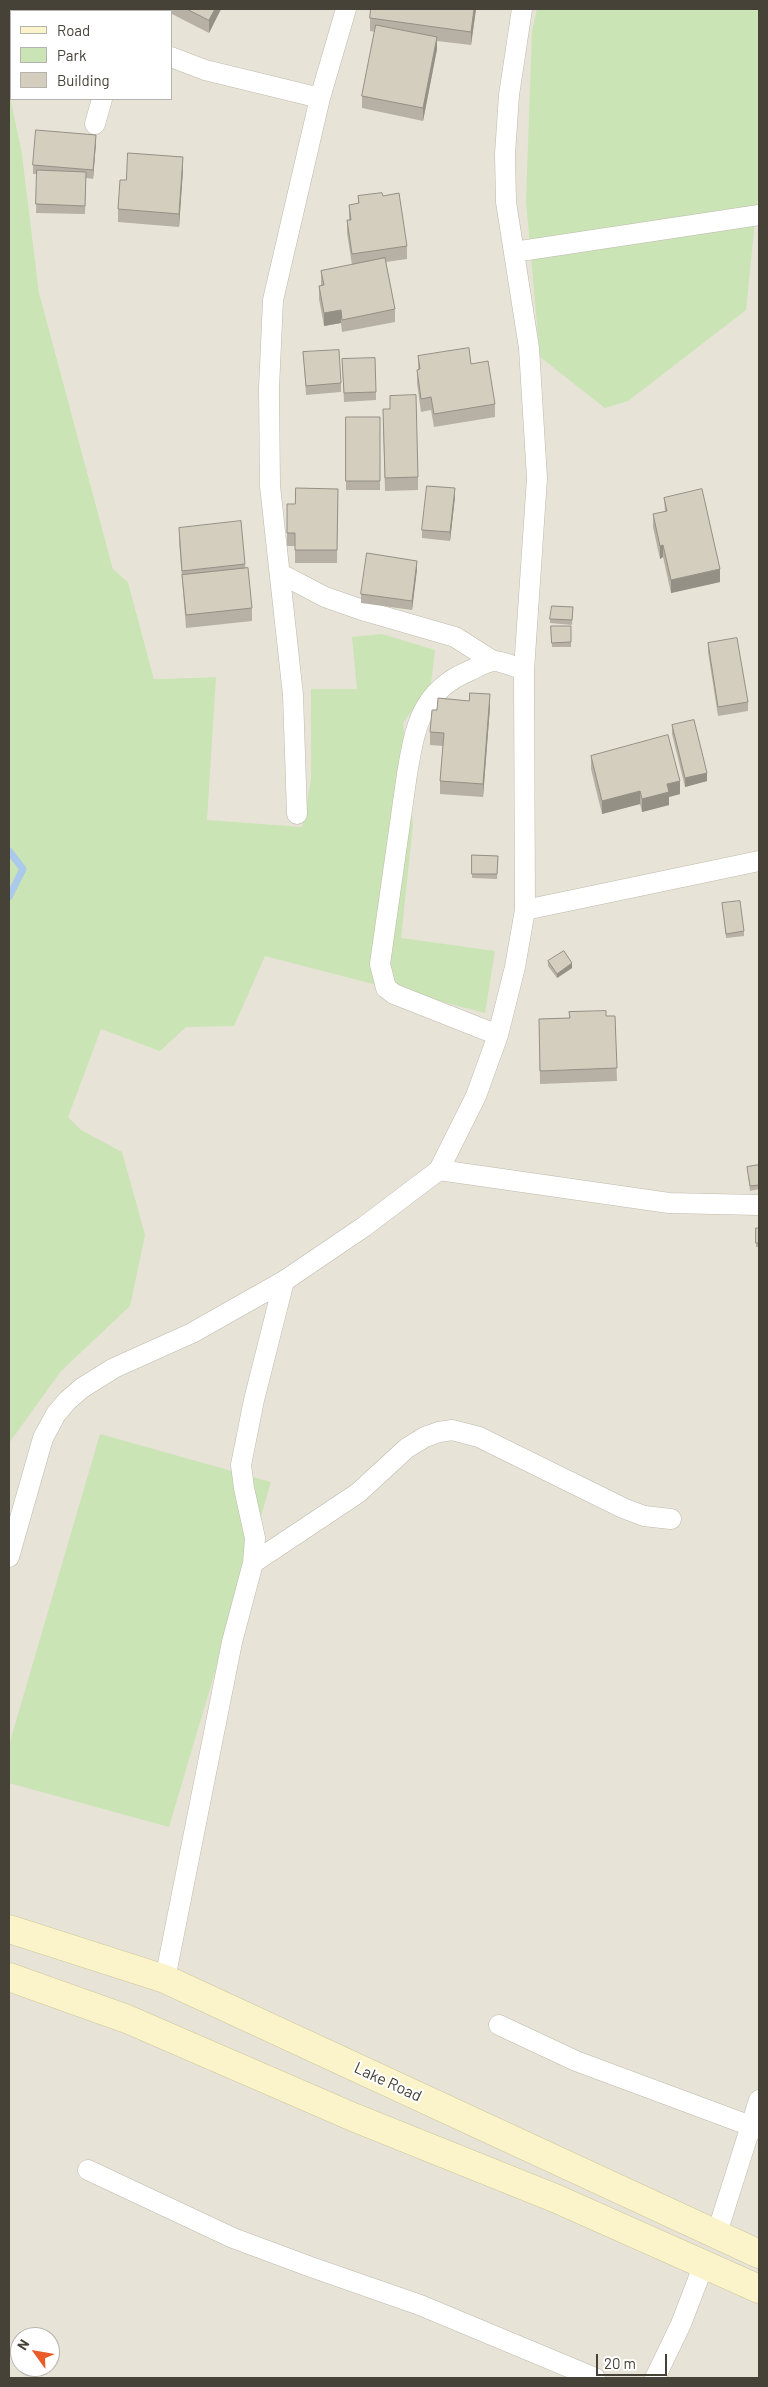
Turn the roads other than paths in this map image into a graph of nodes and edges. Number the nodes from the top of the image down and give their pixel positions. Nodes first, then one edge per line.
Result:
1 (346, 9) edge
2 (522, 9) edge
3 (172, 57) edge
4 (320, 98) junction
5 (102, 100) edge
6 (95, 124) dead end
7 (759, 215) edge
8 (514, 252) junction
9 (281, 574) junction
10 (493, 661) junction
11 (524, 670) junction
12 (298, 814) dead end
13 (759, 861) edge
14 (525, 910) junction
15 (498, 1036) junction
16 (439, 1170) junction
17 (759, 1205) edge
18 (284, 1281) junction
19 (671, 1519) dead end
20 (9, 1557) edge
21 (253, 1563) junction
22 (9, 1929) edge
23 (9, 1977) edge
24 (165, 1979) junction
25 (499, 2025) dead end
26 (759, 2100) edge
27 (755, 2127) edge
28 (88, 2170) dead end
29 (717, 2233) junction
30 (759, 2254) edge
31 (704, 2264) junction
32 (759, 2289) edge
33 (595, 2378) edge
34 (654, 2378) edge

1 - 4 street
2 - 8 street
3 - 4 street
4 - 9 street
5 - 6 street
7 - 8 street
8 - 11 street
9 - 10 street
9 - 12 street
10 - 11 street
10 - 15 street
11 - 14 street
13 - 14 street
14 - 15 street
15 - 16 street
16 - 17 street
16 - 18 street
18 - 20 street
18 - 21 street
19 - 21 street
21 - 24 street
22 - 24 main road, Lake Road
23 - 31 main road
24 - 29 main road, Lake Road
25 - 27 street
26 - 27 street
27 - 29 street
28 - 33 street
29 - 30 main road, Lake Road
31 - 32 main road
31 - 34 street

